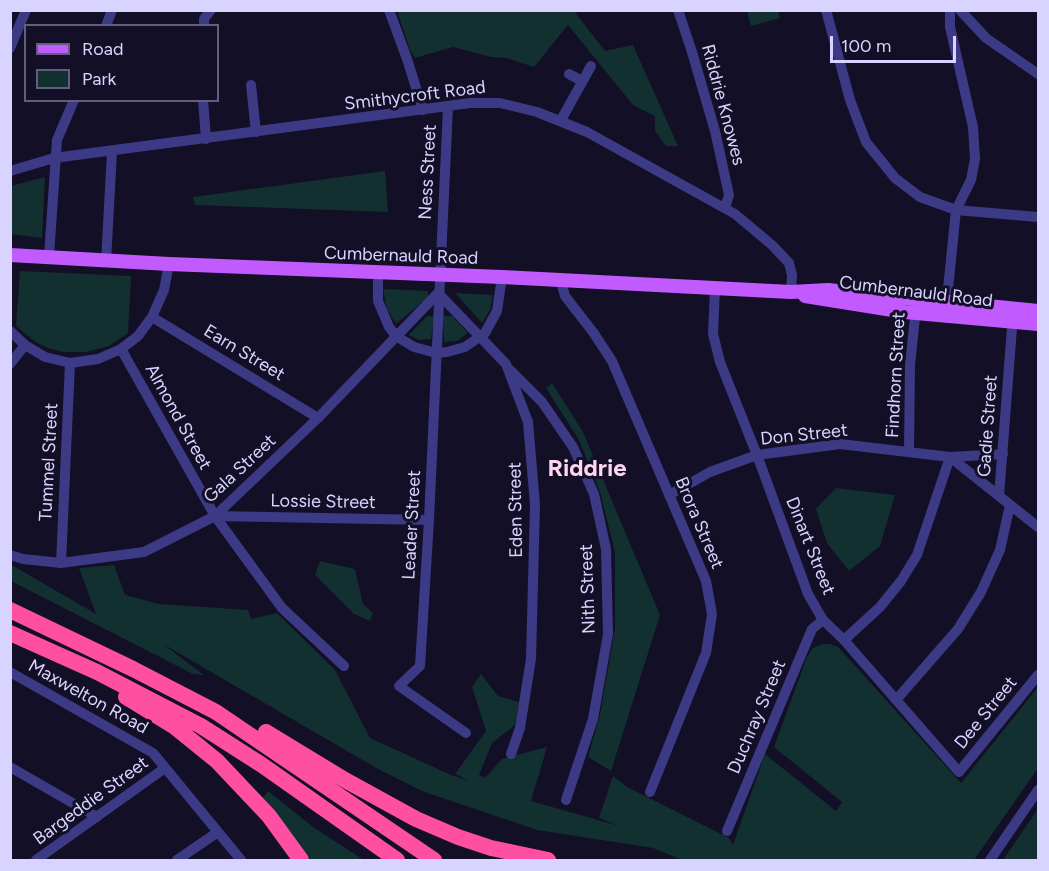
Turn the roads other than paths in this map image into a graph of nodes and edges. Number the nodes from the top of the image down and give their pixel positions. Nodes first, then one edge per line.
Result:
1 (26, 10) edge
2 (211, 10) edge
3 (389, 10) edge
4 (678, 10) edge
5 (826, 10) edge
6 (950, 10) edge
7 (960, 10) edge
8 (204, 24) edge
9 (10, 48) edge
10 (591, 66) dead end
11 (569, 74) dead end
12 (1038, 74) edge
13 (582, 81) junction
14 (251, 85) dead end
15 (73, 102) edge
16 (203, 102) edge
17 (448, 106) junction
18 (423, 110) junction
19 (561, 120) junction
20 (256, 132) junction
21 (206, 139) junction
22 (112, 152) junction
23 (54, 158) junction
24 (10, 171) edge
25 (725, 208) junction
26 (956, 210) junction
27 (1038, 217) edge
28 (10, 255) edge
29 (49, 256) junction
30 (106, 261) junction
31 (169, 264) junction
32 (378, 272) junction
33 (440, 276) junction
34 (502, 278) junction
35 (561, 282) junction
36 (715, 289) junction
37 (790, 292) junction
38 (438, 293) junction
39 (916, 307) junction
40 (946, 309) junction
41 (1038, 311) edge
42 (1013, 315) junction
43 (152, 317) junction
44 (1038, 324) edge
45 (10, 332) edge
46 (396, 336) junction
47 (480, 337) junction
48 (26, 345) junction
49 (121, 349) junction
50 (436, 352) junction
51 (70, 363) junction
52 (10, 364) edge
53 (506, 364) junction
54 (318, 418) junction
55 (909, 451) junction
56 (1003, 454) junction
57 (757, 455) junction
58 (950, 457) junction
59 (669, 495) junction
60 (999, 496) junction
61 (1010, 505) junction
62 (215, 516) junction
63 (429, 520) junction
64 (1038, 527) edge
65 (10, 555) edge
66 (61, 563) junction
67 (10, 610) edge
68 (824, 620) junction
69 (10, 634) edge
70 (844, 640) junction
71 (344, 666) dead end
72 (133, 669) junction
73 (10, 672) edge
74 (1038, 675) edge
75 (896, 700) junction
76 (466, 733) dead end
77 (511, 754) dead end
78 (10, 767) edge
79 (165, 768) junction
80 (959, 772) joint
81 (1038, 790) edge
82 (651, 792) dead end
83 (566, 800) dead end
84 (97, 817) junction
85 (727, 831) dead end
86 (218, 832) junction
87 (36, 861) edge
88 (177, 861) edge
89 (242, 861) edge
90 (301, 861) edge
91 (397, 861) edge
92 (434, 861) edge
93 (548, 861) edge
94 (990, 861) edge

1 - 9 street
2 - 8 street
3 - 18 street
4 - 25 street, Riddrie Knowes
5 - 26 street
6 - 26 street
7 - 12 street
10 - 13 street
11 - 13 street
13 - 19 street
14 - 20 street
15 - 23 street
16 - 21 street
17 - 18 street, Smithycroft Road
17 - 19 street, Smithycroft Road
17 - 33 street, Ness Street
18 - 20 street, Smithycroft Road
19 - 25 street, Smithycroft Road
20 - 21 street, Smithycroft Road
21 - 22 street, Smithycroft Road
22 - 23 street, Smithycroft Road
22 - 30 street
23 - 24 street, Smithycroft Road
23 - 29 street
25 - 37 street, Smithycroft Road
26 - 27 street
26 - 40 street
28 - 29 main road, Cumbernauld Road
29 - 30 main road, Cumbernauld Road
30 - 31 main road, Cumbernauld Road
31 - 32 main road, Cumbernauld Road
31 - 43 street
32 - 33 main road, Cumbernauld Road
32 - 46 street
33 - 34 main road, Cumbernauld Road
33 - 38 street, Leader Street
34 - 35 main road, Cumbernauld Road
34 - 47 street
35 - 36 main road, Cumbernauld Road
35 - 59 street, Brora Street
36 - 37 main road, Cumbernauld Road
36 - 57 street, Dinart Street
37 - 39 main road, Cumbernauld Road
38 - 46 street, Gala Street
38 - 47 street, Eden Street
38 - 50 street, Leader Street
39 - 40 main road, Cumbernauld Road
39 - 55 street, Findhorn Street
40 - 42 main road, Cumbernauld Road
41 - 42 main road, Cumbernauld Road
42 - 44 main road, Cumbernauld Road
42 - 56 street, Gadie Street
43 - 49 street
43 - 54 street, Earn Street
45 - 48 street
46 - 50 street
46 - 54 street, Gala Street
47 - 50 street
47 - 53 street, Eden Street
48 - 51 street
48 - 52 street
49 - 51 street
49 - 62 street, Almond Street
50 - 63 street, Leader Street
51 - 66 street, Tummel Street
53 - 77 street, Eden Street
53 - 83 street, Nith Street
54 - 62 street, Gala Street
55 - 57 street, Don Street
55 - 58 street, Don Street
56 - 58 street, Don Street
56 - 60 street, Gadie Street
57 - 59 street, Don Street
57 - 68 street, Dinart Street
58 - 60 street
58 - 70 street
59 - 82 street, Brora Street
60 - 61 street, Gadie Street
61 - 64 street, Gadie Street
61 - 75 street
62 - 63 street, Lossie Street
62 - 66 street, Gala Street
62 - 71 street, Almond Street
63 - 76 street, Leader Street
65 - 66 street, Gala Street
67 - 72 highway
68 - 70 street, Dinart Street
68 - 85 street, Duchray Street
69 - 90 highway
69 - 91 highway
70 - 75 street, Dinart Street
72 - 92 highway
72 - 93 highway
73 - 79 street, Maxwelton Road
74 - 80 street, Dee Street
75 - 80 street, Dinart Street
78 - 84 street
79 - 84 street, Bargeddie Street
79 - 86 street, Maxwelton Road
81 - 94 street
84 - 87 street, Bargeddie Street
86 - 88 street
86 - 89 street, Maxwelton Road

